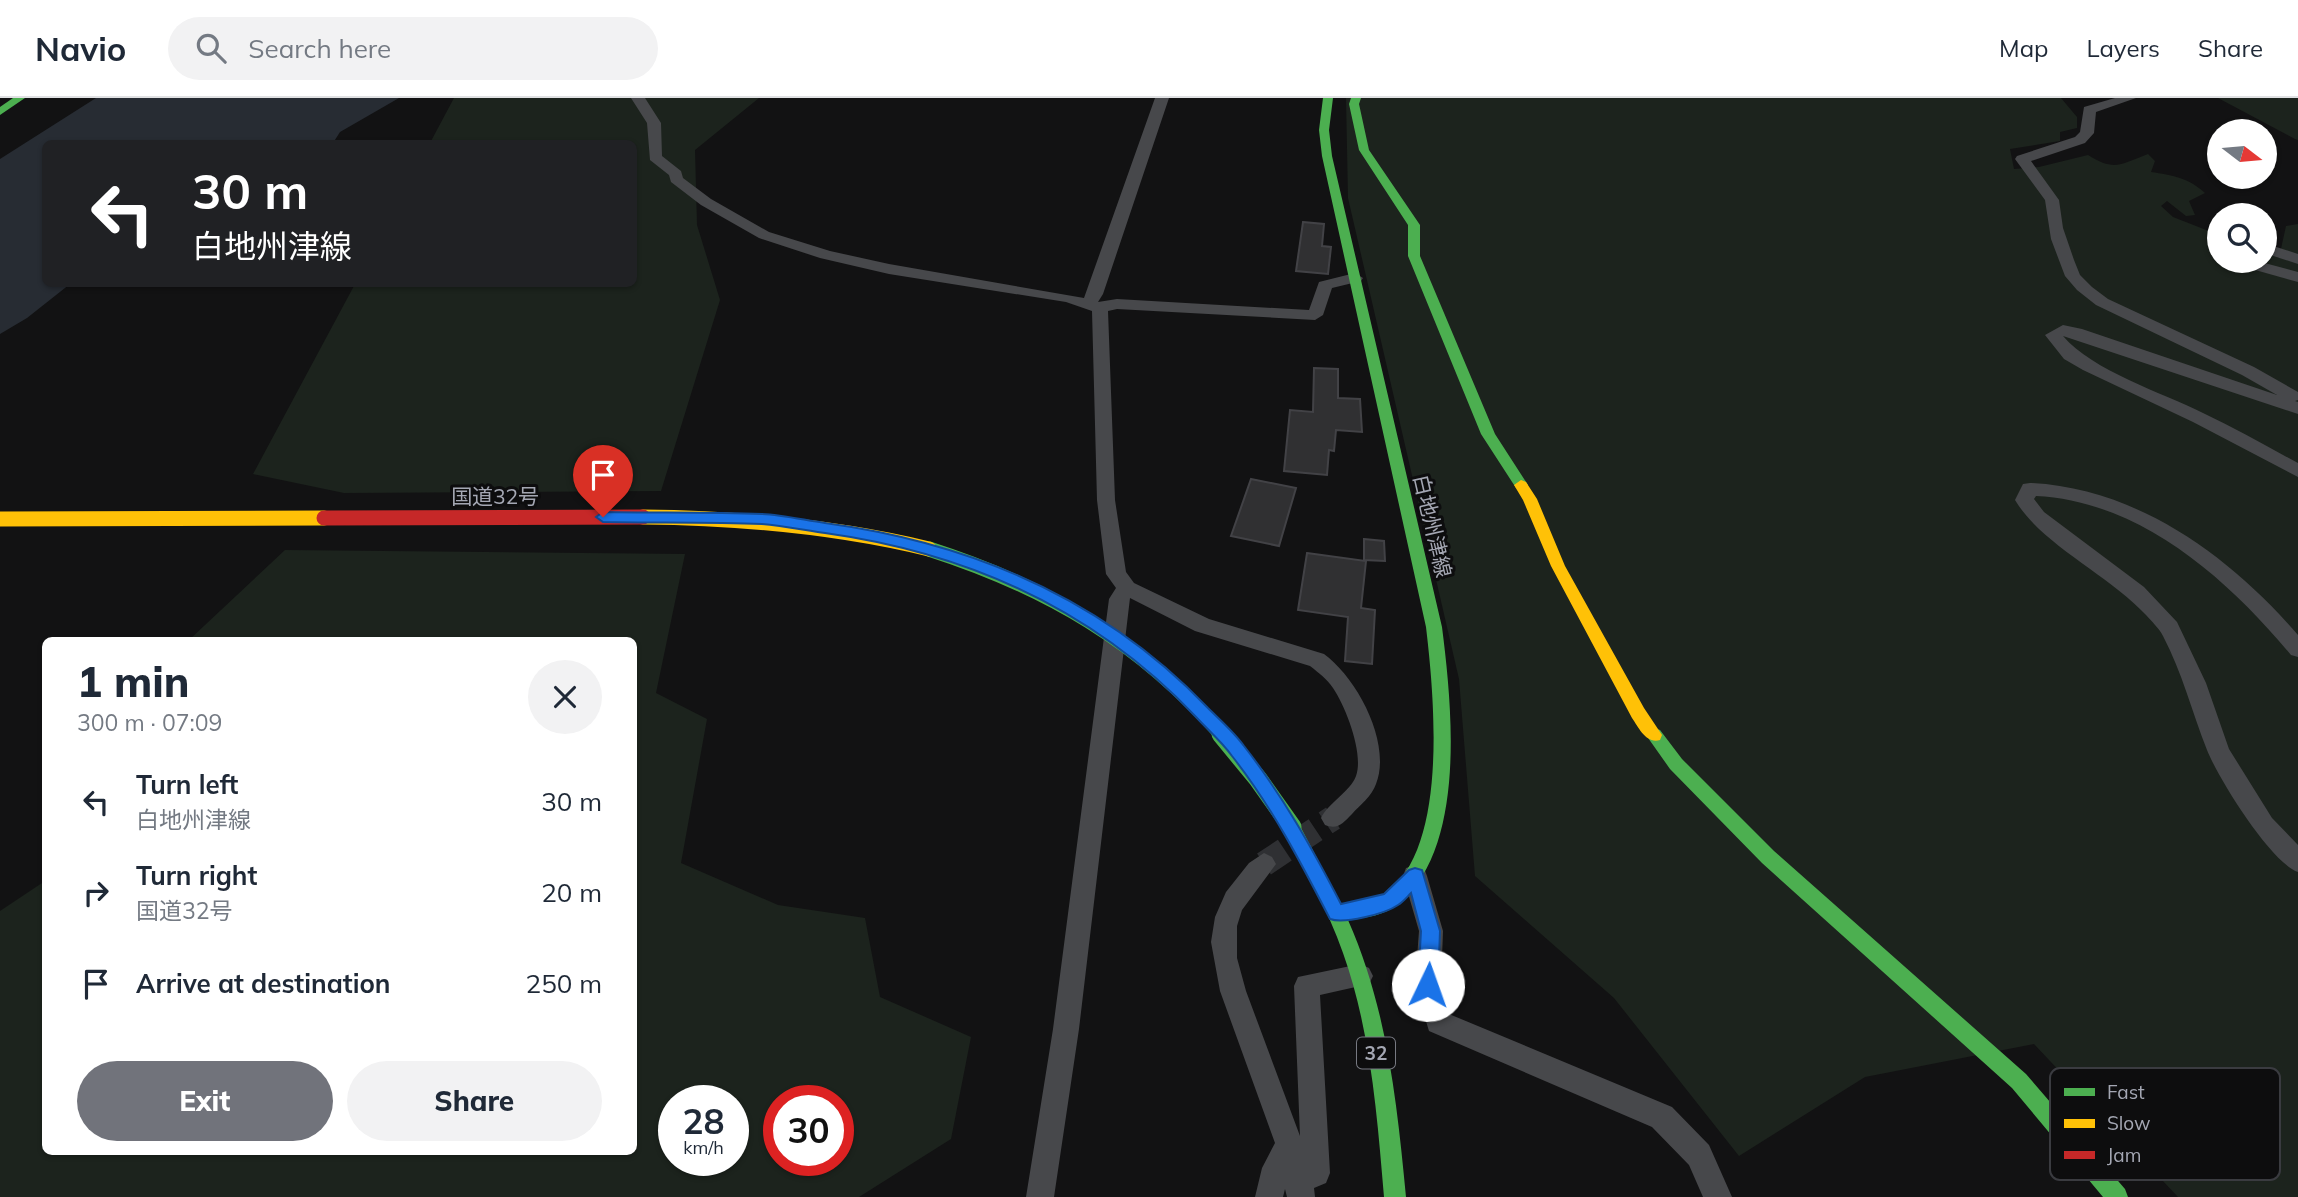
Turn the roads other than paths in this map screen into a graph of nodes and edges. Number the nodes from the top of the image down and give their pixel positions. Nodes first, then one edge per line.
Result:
1 (20, 98) edge
2 (638, 98) edge
3 (1162, 98) edge
4 (1328, 98) edge
5 (1356, 98) edge
6 (2129, 98) edge
7 (0, 112) edge
8 (2277, 253) edge
9 (2298, 260) edge
10 (2277, 271) edge
11 (2298, 277) edge
12 (1355, 278) junction
13 (1094, 305) junction
14 (2298, 399) edge
15 (2298, 408) edge
16 (2298, 471) edge
17 (0, 519) edge
18 (1127, 588) junction
19 (2298, 649) edge
20 (1333, 818) tunnel mouth
21 (2298, 862) edge
22 (1264, 864) tunnel mouth
23 (1415, 876) junction
24 (1336, 913) junction
25 (1360, 976) junction
26 (2050, 1118) edge
27 (1288, 1146) junction
28 (2103, 1180) edge
29 (1300, 1188) edge
30 (1040, 1197) edge
31 (1269, 1197) edge
32 (1395, 1197) edge
33 (1717, 1197) edge
34 (2117, 1197) edge

1 - 7 main road
2 - 13 street
3 - 13 street
4 - 12 main road, 白地州津線
5 - 26 main road
6 - 14 street
8 - 9 street
10 - 11 street
12 - 13 street
12 - 23 main road, 白地州津線
13 - 18 street
15 - 16 street
17 - 24 main road, 国道32号 / 32, bridge
18 - 20 street
18 - 30 street
19 - 21 street
22 - 27 street
23 - 24 main road, 白地州津線
23 - 33 street
24 - 25 main road, 国道32号 / 32
25 - 29 street
25 - 32 main road, 国道32号 / 32
27 - 29 street
27 - 31 street
28 - 34 main road

